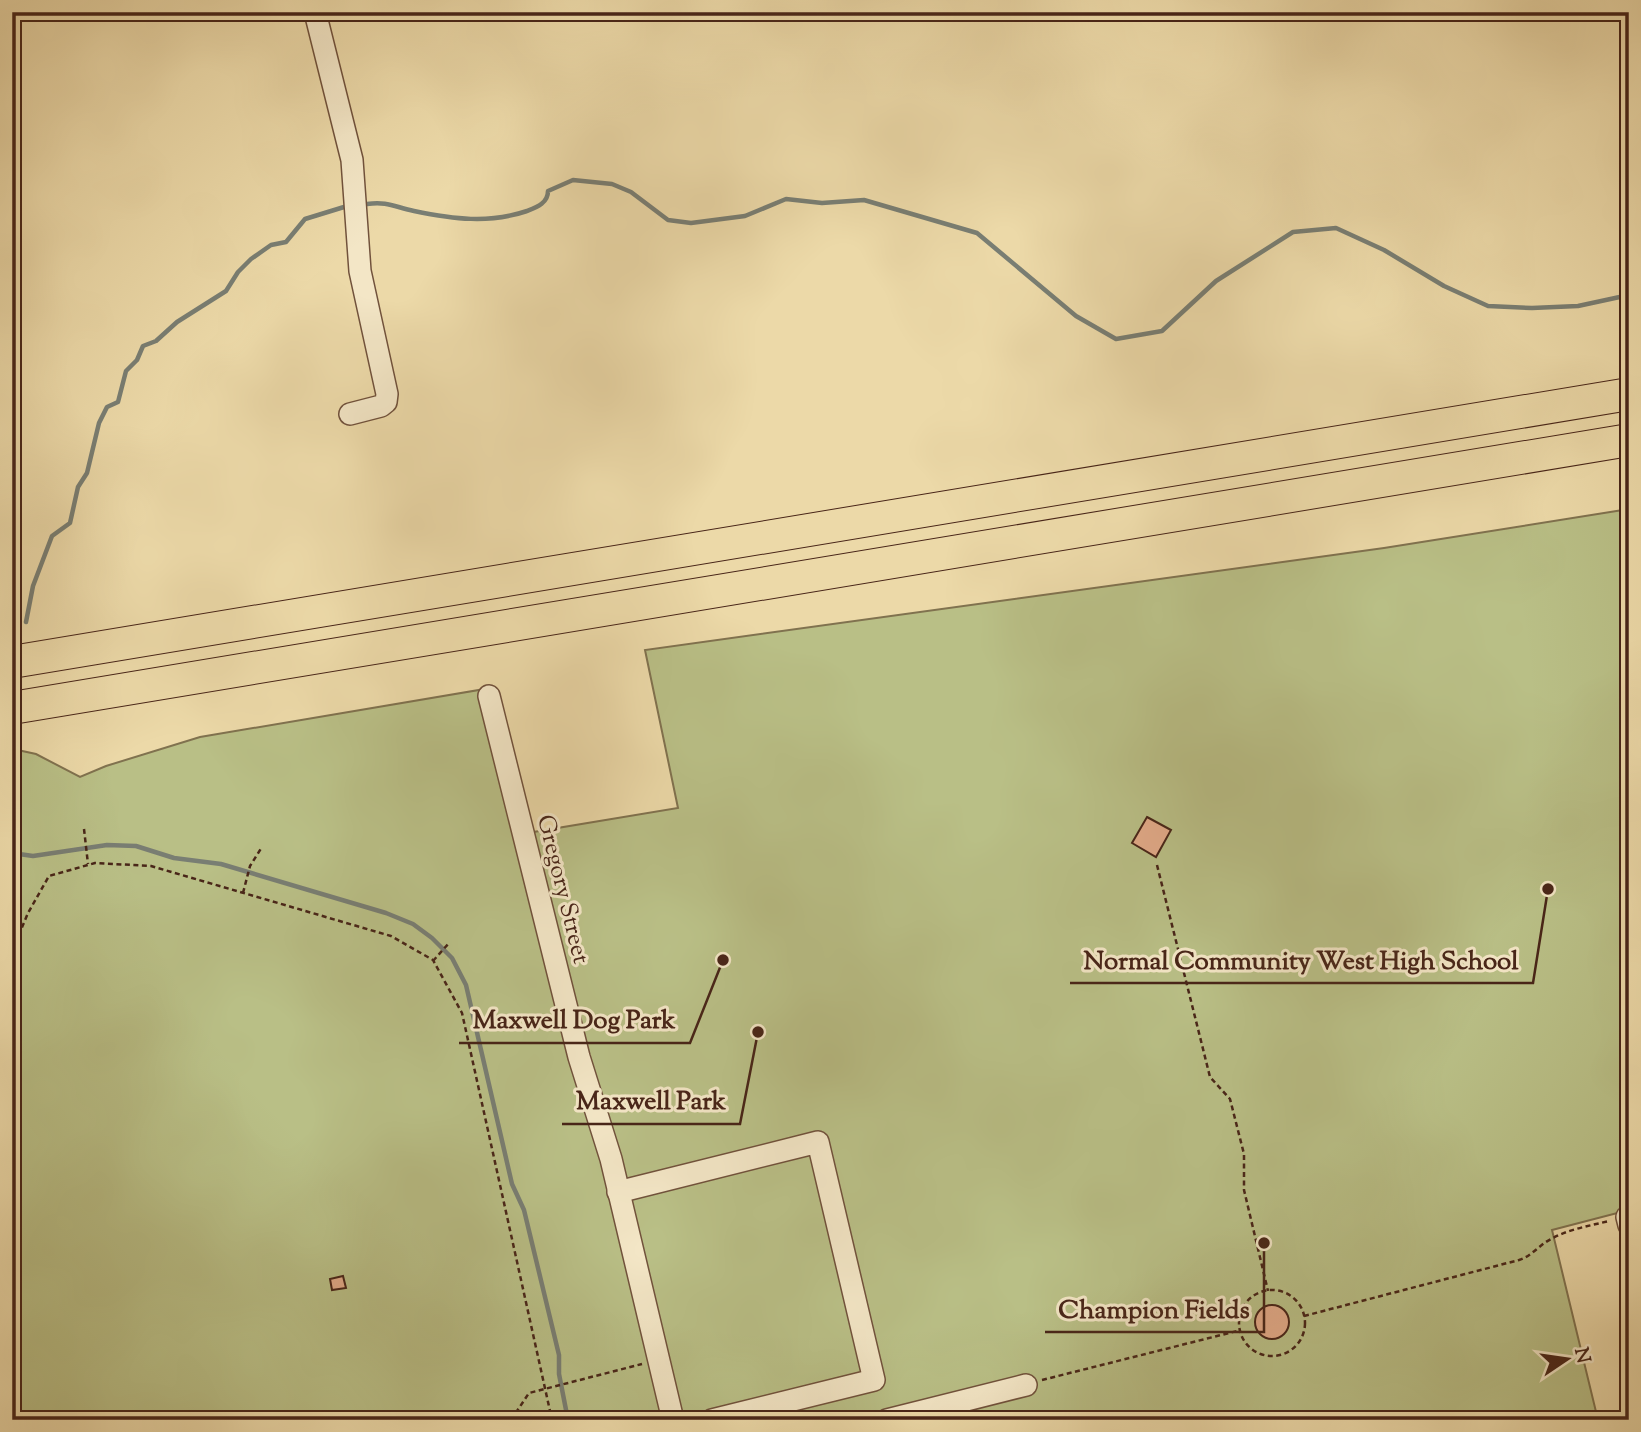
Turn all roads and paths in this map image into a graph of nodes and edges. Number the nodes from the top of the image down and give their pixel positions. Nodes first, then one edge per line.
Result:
1 (315, 12) edge
2 (1629, 394) edge
3 (350, 414) dead end
4 (1629, 440) edge
5 (12, 662) edge
6 (489, 696) dead end
7 (12, 708) edge
8 (84, 829) dead end
9 (262, 847) dead end
10 (1157, 864) dead end
11 (88, 865) junction
12 (243, 893) junction
13 (448, 945) dead end
14 (12, 951) edge
15 (433, 961) junction
16 (618, 1192) junction
17 (1628, 1220) edge
18 (1268, 1291) junction
19 (1304, 1316) junction
20 (1241, 1330) junction
21 (659, 1360) junction
22 (1026, 1385) joint
23 (544, 1389) junction
24 (511, 1420) edge
25 (552, 1420) edge
26 (673, 1420) edge
27 (712, 1420) edge
28 (887, 1420) edge

1 - 3 street
2 - 5 highway
4 - 7 highway
6 - 16 street, Gregory Street
8 - 11 path
9 - 12 path
10 - 18 path
11 - 12 path
11 - 14 path
12 - 15 path
13 - 15 path
15 - 23 path
16 - 21 street, Gregory Street
16 - 27 street
17 - 19 path
18 - 19 path
18 - 20 path
19 - 20 path
20 - 22 path
21 - 23 path
21 - 26 street, Gregory Street
22 - 28 street
23 - 24 path
23 - 25 path

